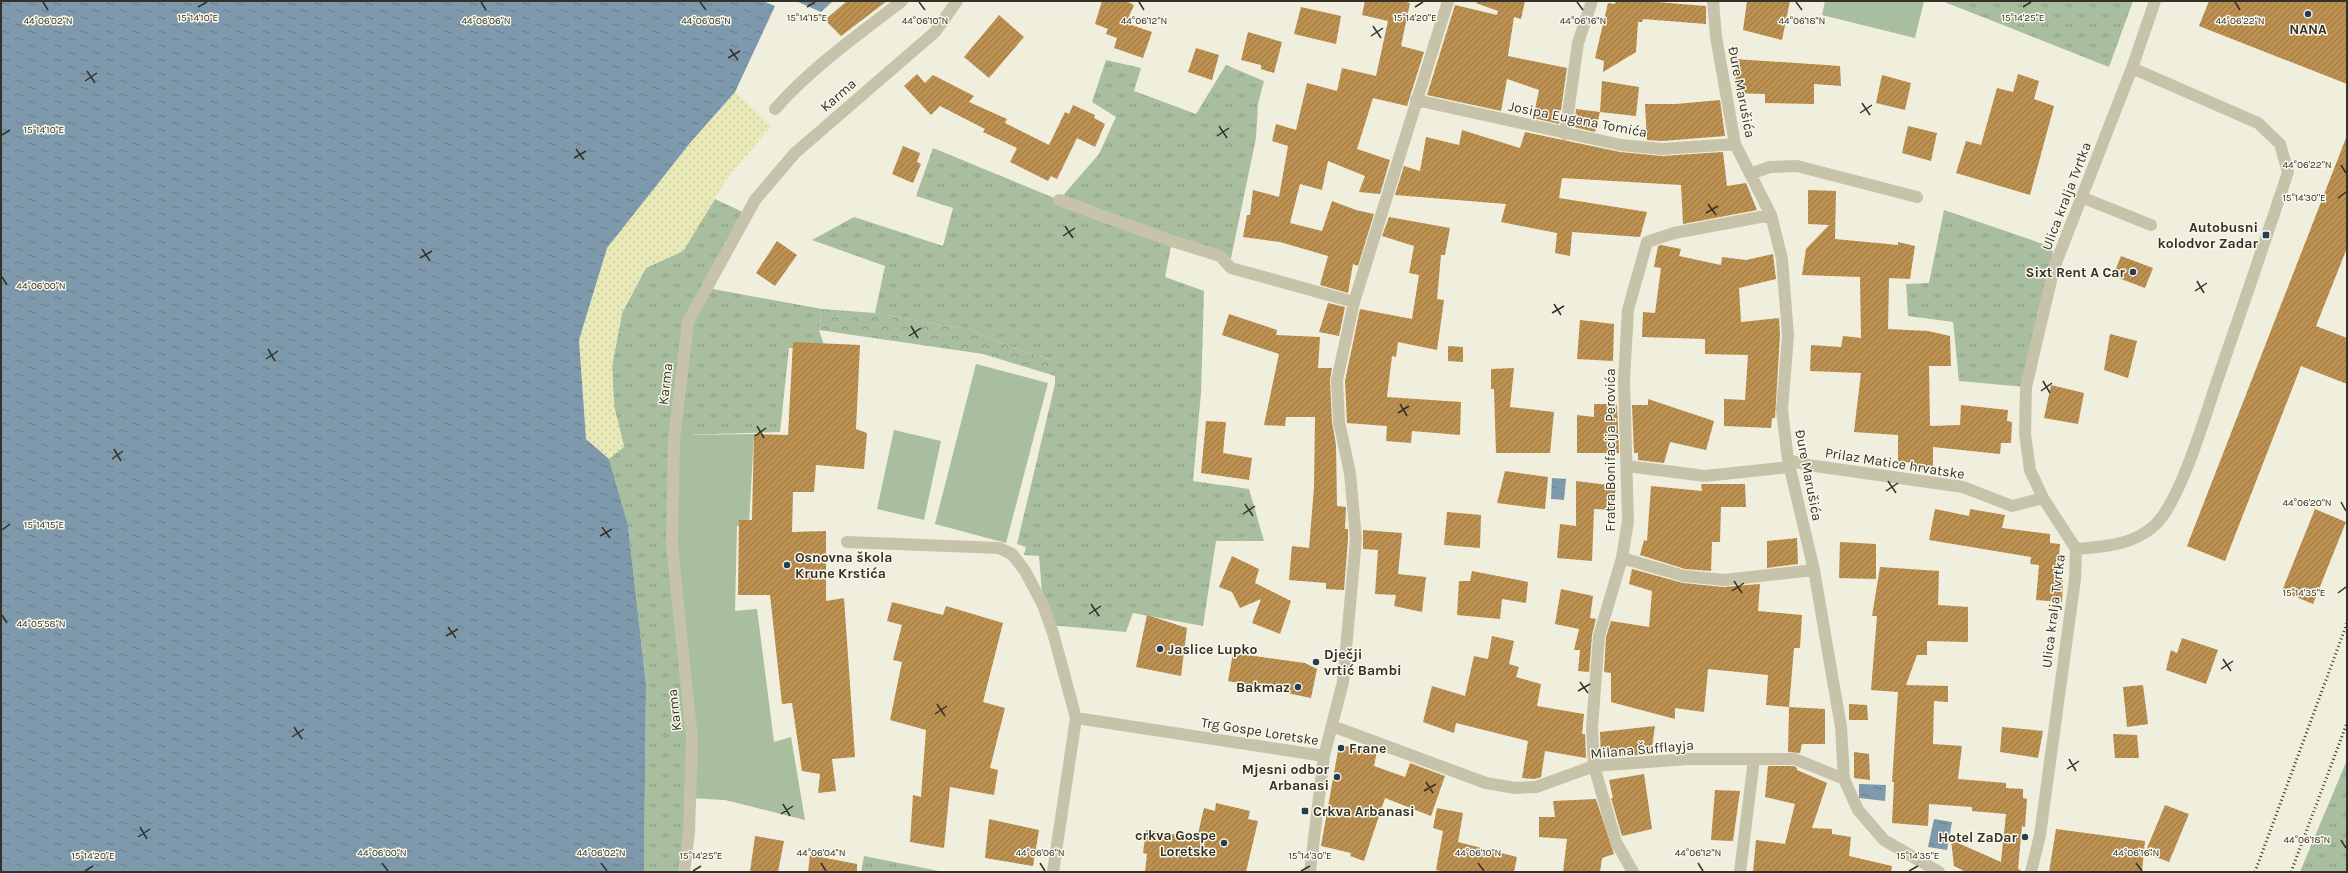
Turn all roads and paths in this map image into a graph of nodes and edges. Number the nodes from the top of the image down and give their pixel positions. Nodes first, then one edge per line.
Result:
1 (902, 1) edge
2 (957, 1) edge
3 (1448, 1) edge
4 (1592, 1) edge
5 (1713, 1) edge
6 (2155, 1) edge
7 (2132, 68) junction
8 (1416, 100) junction
9 (775, 109) dead end
10 (1565, 134) junction
11 (1735, 144) junction
12 (1750, 174) junction
13 (1917, 197) dead end
14 (2081, 197) junction
15 (1059, 200) dead end
16 (1771, 215) junction
17 (2151, 225) dead end
18 (1354, 302) junction
19 (1788, 464) junction
20 (1627, 466) junction
21 (2043, 498) junction
22 (847, 542) dead end
23 (2076, 548) junction
24 (1622, 558) junction
25 (1814, 570) junction
26 (1076, 718) junction
27 (1332, 726) junction
28 (1324, 756) junction
29 (1754, 759) junction
30 (1594, 766) junction
31 (1844, 779) junction
32 (684, 872) edge
33 (1053, 872) edge
34 (1310, 872) edge
35 (1633, 872) edge
36 (1740, 872) edge
37 (1939, 872) edge
38 (2032, 872) edge

1 - 9 street
2 - 32 street, Karma
3 - 8 street
4 - 10 street
5 - 11 street, Đure Marušića
6 - 7 street, Ulica kralja Tvrtka
7 - 14 street, Ulica kralja Tvrtka
7 - 23 street
8 - 10 street, Josipa Eugena Tomića
8 - 18 street
10 - 11 street, Josipa Eugena Tomića
11 - 12 street, Đure Marušića
12 - 13 street
12 - 16 street, Đure Marušića
14 - 17 street
14 - 21 street, Ulica kralja Tvrtka
15 - 18 street
16 - 19 street, Đure Marušića
16 - 20 street, Fratra Bonifacija Perovića
18 - 27 street
19 - 20 street
19 - 21 street, Prilaz Matice hrvatske
19 - 25 street, Đure Marušića
20 - 24 street, Fratra Bonifacija Perovića
21 - 23 street, Ulica kralja Tvrtka
22 - 26 street
23 - 38 street, Ulica kralja Tvrtka
24 - 25 street
24 - 30 street, Fratra Bonifacija Perovića
25 - 31 street, Đure Marušića
26 - 28 street, Trg Gospe Loretske
26 - 33 street
27 - 28 street
27 - 30 street, Milana Šufflayja
28 - 34 street, Trg Gospe Loretske
29 - 30 street, Milana Šufflayja
29 - 31 street, Milana Šufflayja
29 - 36 street
30 - 35 street, Fratra Bonifacija Perovića
31 - 37 street, Đure Marušića

